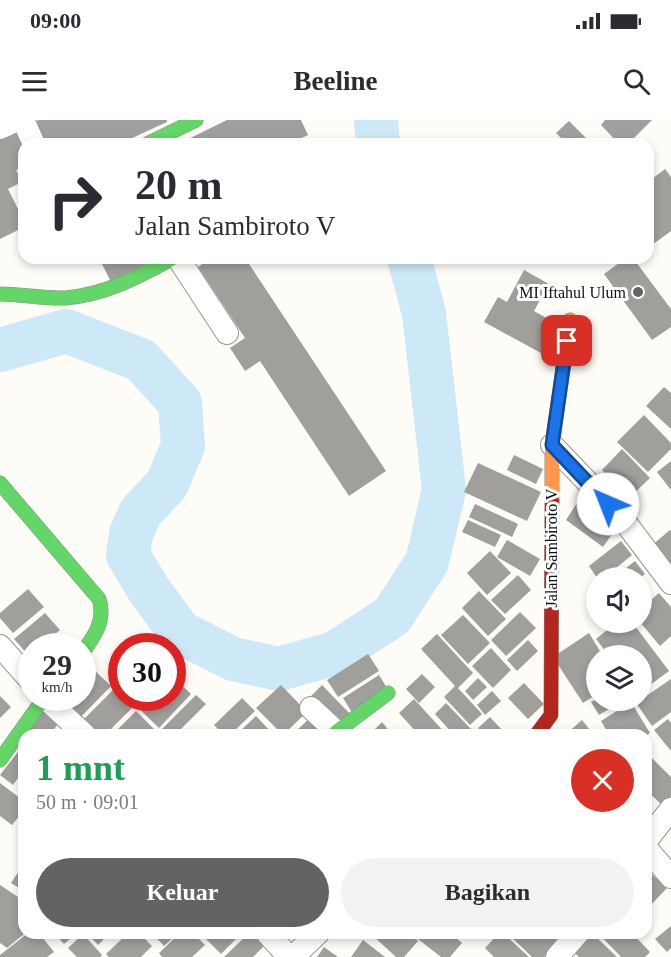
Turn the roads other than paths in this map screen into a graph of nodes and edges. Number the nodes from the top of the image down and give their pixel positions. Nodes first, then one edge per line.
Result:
1 (17, 120) edge
2 (23, 120) edge
3 (186, 122) edge
4 (0, 128) edge
5 (31, 138) edge
6 (158, 138) edge
7 (162, 264) edge
8 (182, 264) edge
9 (0, 294) edge
10 (570, 320) dead end
11 (227, 333) dead end
12 (552, 445) junction
13 (0, 483) edge
14 (671, 583) edge
15 (94, 633) edge
16 (0, 646) edge
17 (18, 666) edge
18 (388, 693) dead end
19 (311, 708) dead end
20 (35, 711) edge
21 (58, 711) edge
22 (22, 729) edge
23 (78, 729) edge
24 (334, 729) edge
25 (343, 729) edge
26 (540, 729) edge
27 (18, 735) edge
28 (0, 760) edge
29 (671, 809) edge
30 (652, 833) edge
31 (652, 855) edge
32 (671, 877) edge
33 (272, 939) edge
34 (312, 939) edge
35 (573, 939) edge
36 (288, 957) edge
37 (293, 957) edge
38 (557, 957) edge

1 - 4 street
2 - 5 street
3 - 6 street
7 - 9 street
8 - 11 street
10 - 12 street, Jalan Sambiroto V
12 - 14 street
12 - 26 street, Jalan Sambiroto V
13 - 15 street
16 - 17 street
18 - 25 street
19 - 24 street
20 - 22 street
21 - 23 street
27 - 28 street
29 - 30 street
31 - 32 street
33 - 36 street
34 - 37 street
35 - 38 street

